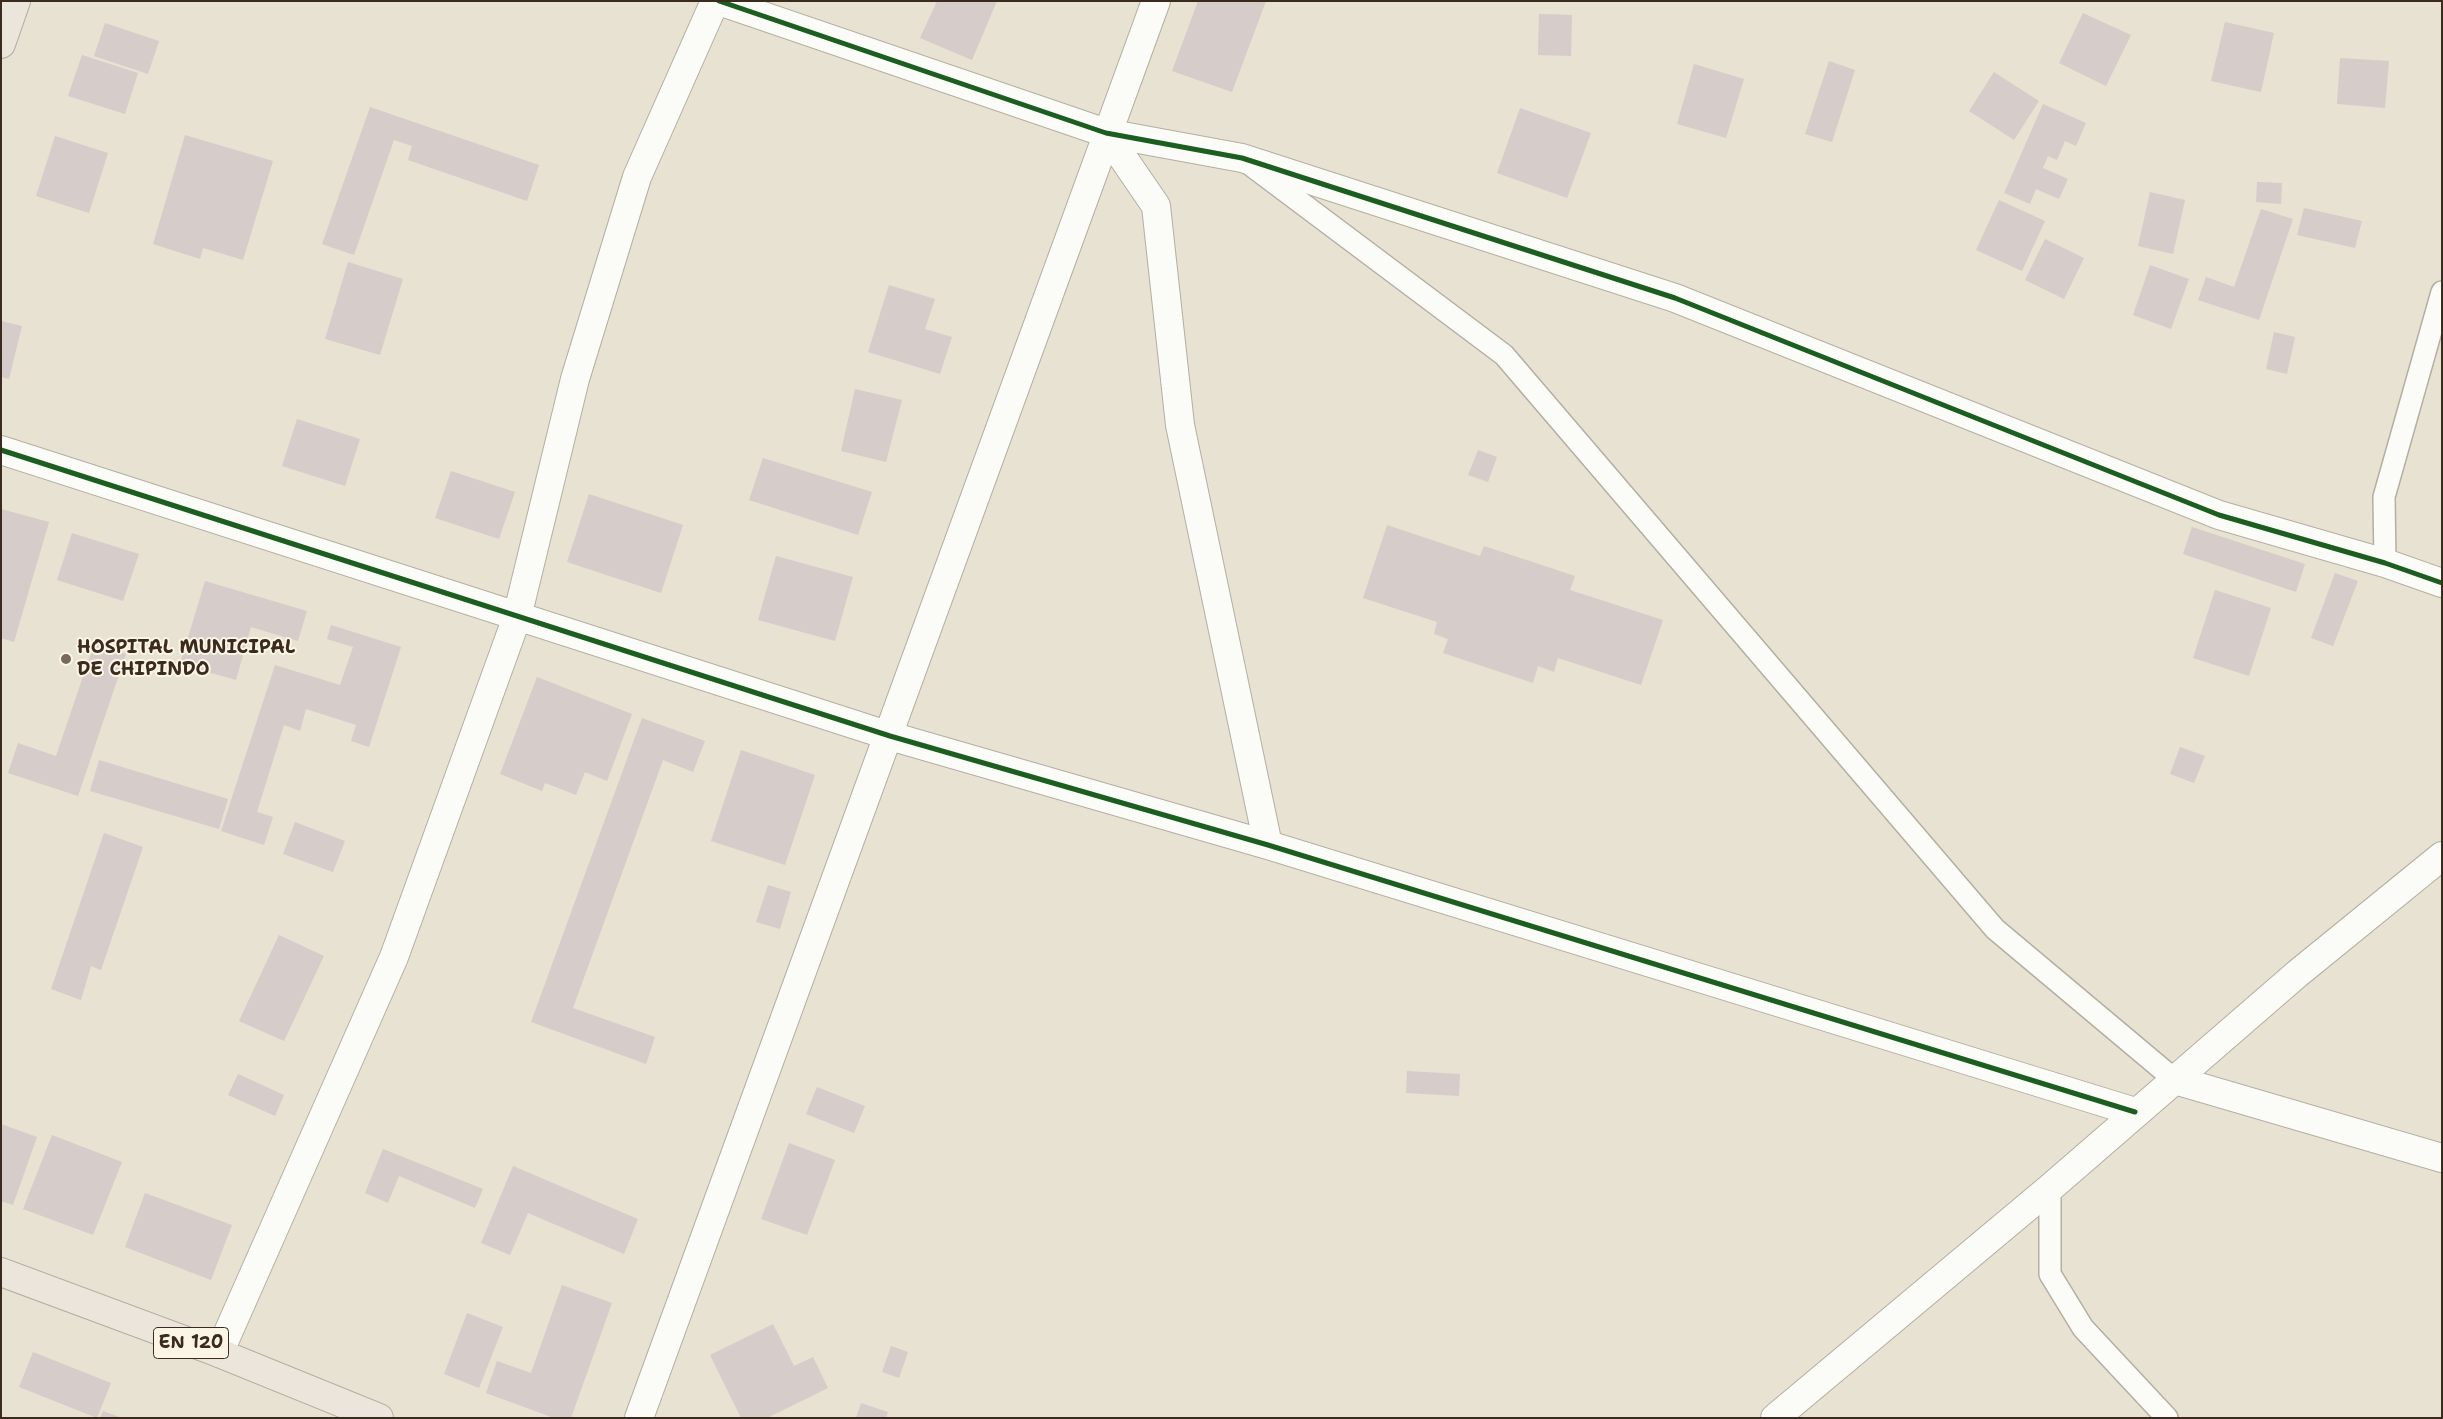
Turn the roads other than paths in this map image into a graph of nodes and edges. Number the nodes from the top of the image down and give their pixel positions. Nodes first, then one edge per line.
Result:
1 (16, 1) edge
2 (717, 1) edge
3 (1156, 1) edge
4 (1, 44) edge
5 (1106, 133) junction
6 (1242, 158) junction
7 (2442, 292) edge
8 (1, 450) edge
9 (2385, 563) junction
10 (2442, 583) edge
11 (516, 617) junction
12 (890, 736) junction
13 (1268, 845) junction
14 (2442, 856) edge
15 (2175, 1080) junction
16 (2135, 1112) junction
17 (2442, 1158) edge
18 (2050, 1188) junction
19 (1, 1272) edge
20 (219, 1353) junction
21 (379, 1418) edge
22 (640, 1418) edge
23 (1775, 1418) edge
24 (2167, 1418) edge

1 - 4 main road
2 - 5 street
2 - 11 street
3 - 5 street
5 - 6 street
5 - 12 street
5 - 13 street
6 - 9 street
6 - 15 lane
7 - 9 lane
8 - 11 street
9 - 10 street
11 - 12 street
11 - 20 street
12 - 13 street
12 - 22 street
13 - 16 street
14 - 15 street
15 - 16 street
15 - 17 street
16 - 18 street
18 - 23 street
18 - 24 lane
19 - 20 main road, EN 120
20 - 21 main road, EN 120

